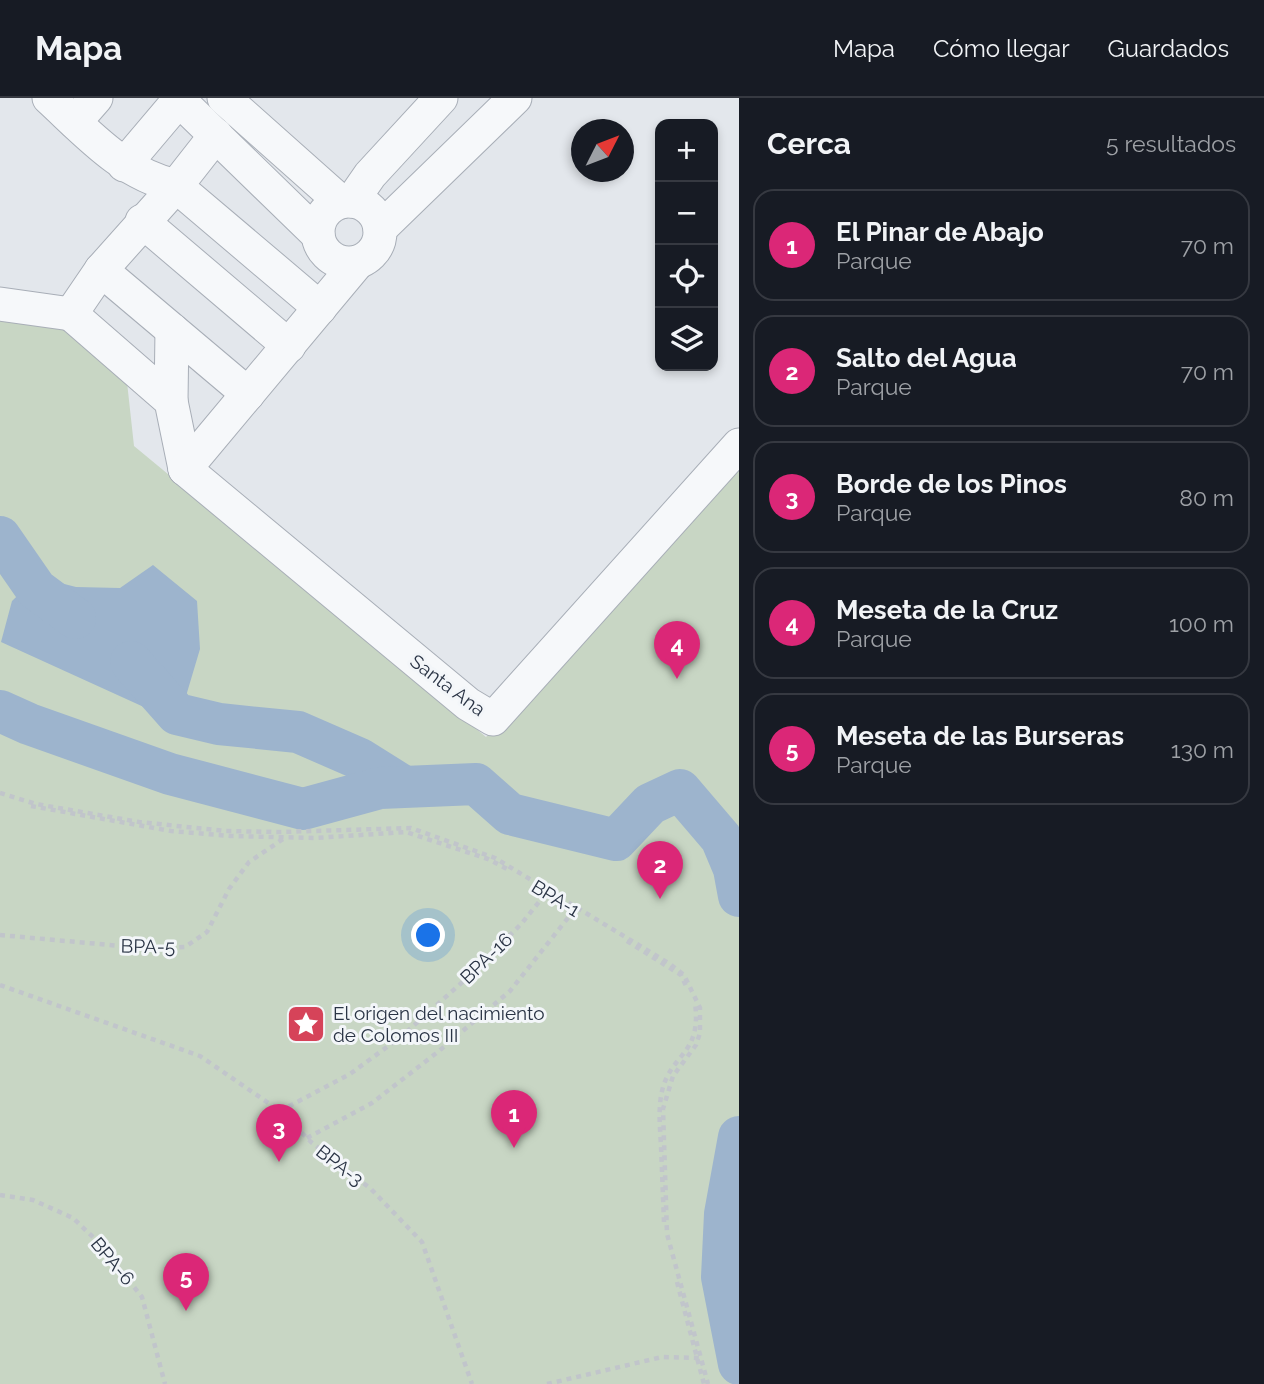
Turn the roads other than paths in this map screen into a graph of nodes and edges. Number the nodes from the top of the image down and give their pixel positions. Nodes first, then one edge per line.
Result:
1 (49, 98) edge
2 (224, 98) edge
3 (441, 98) edge
4 (515, 98) edge
5 (178, 99) edge
6 (86, 110) edge
7 (216, 135) junction
8 (124, 165) junction
9 (176, 186) junction
10 (346, 201) junction
11 (142, 221) junction
12 (380, 229) junction
13 (318, 235) junction
14 (358, 262) junction
15 (101, 270) junction
16 (0, 304) edge
17 (320, 308) junction
18 (71, 314) junction
19 (172, 330) junction
20 (289, 346) junction
21 (248, 394) junction
22 (171, 401) junction
23 (739, 445) edge
24 (185, 469) junction

1 - 6 lane
2 - 10 lane
3 - 10 lane
4 - 12 lane
5 - 7 lane
5 - 8 lane
6 - 8 lane
7 - 9 lane
7 - 13 lane
8 - 9 lane
9 - 11 lane
9 - 17 lane
10 - 12 lane
10 - 13 lane
11 - 15 lane
11 - 20 lane
12 - 14 lane
13 - 14 lane
14 - 17 lane
15 - 18 lane
15 - 19 lane
16 - 18 lane
17 - 20 lane
18 - 22 lane
19 - 21 lane
19 - 22 lane
20 - 21 lane
21 - 24 lane
22 - 24 lane
23 - 24 lane, Santa Ana

